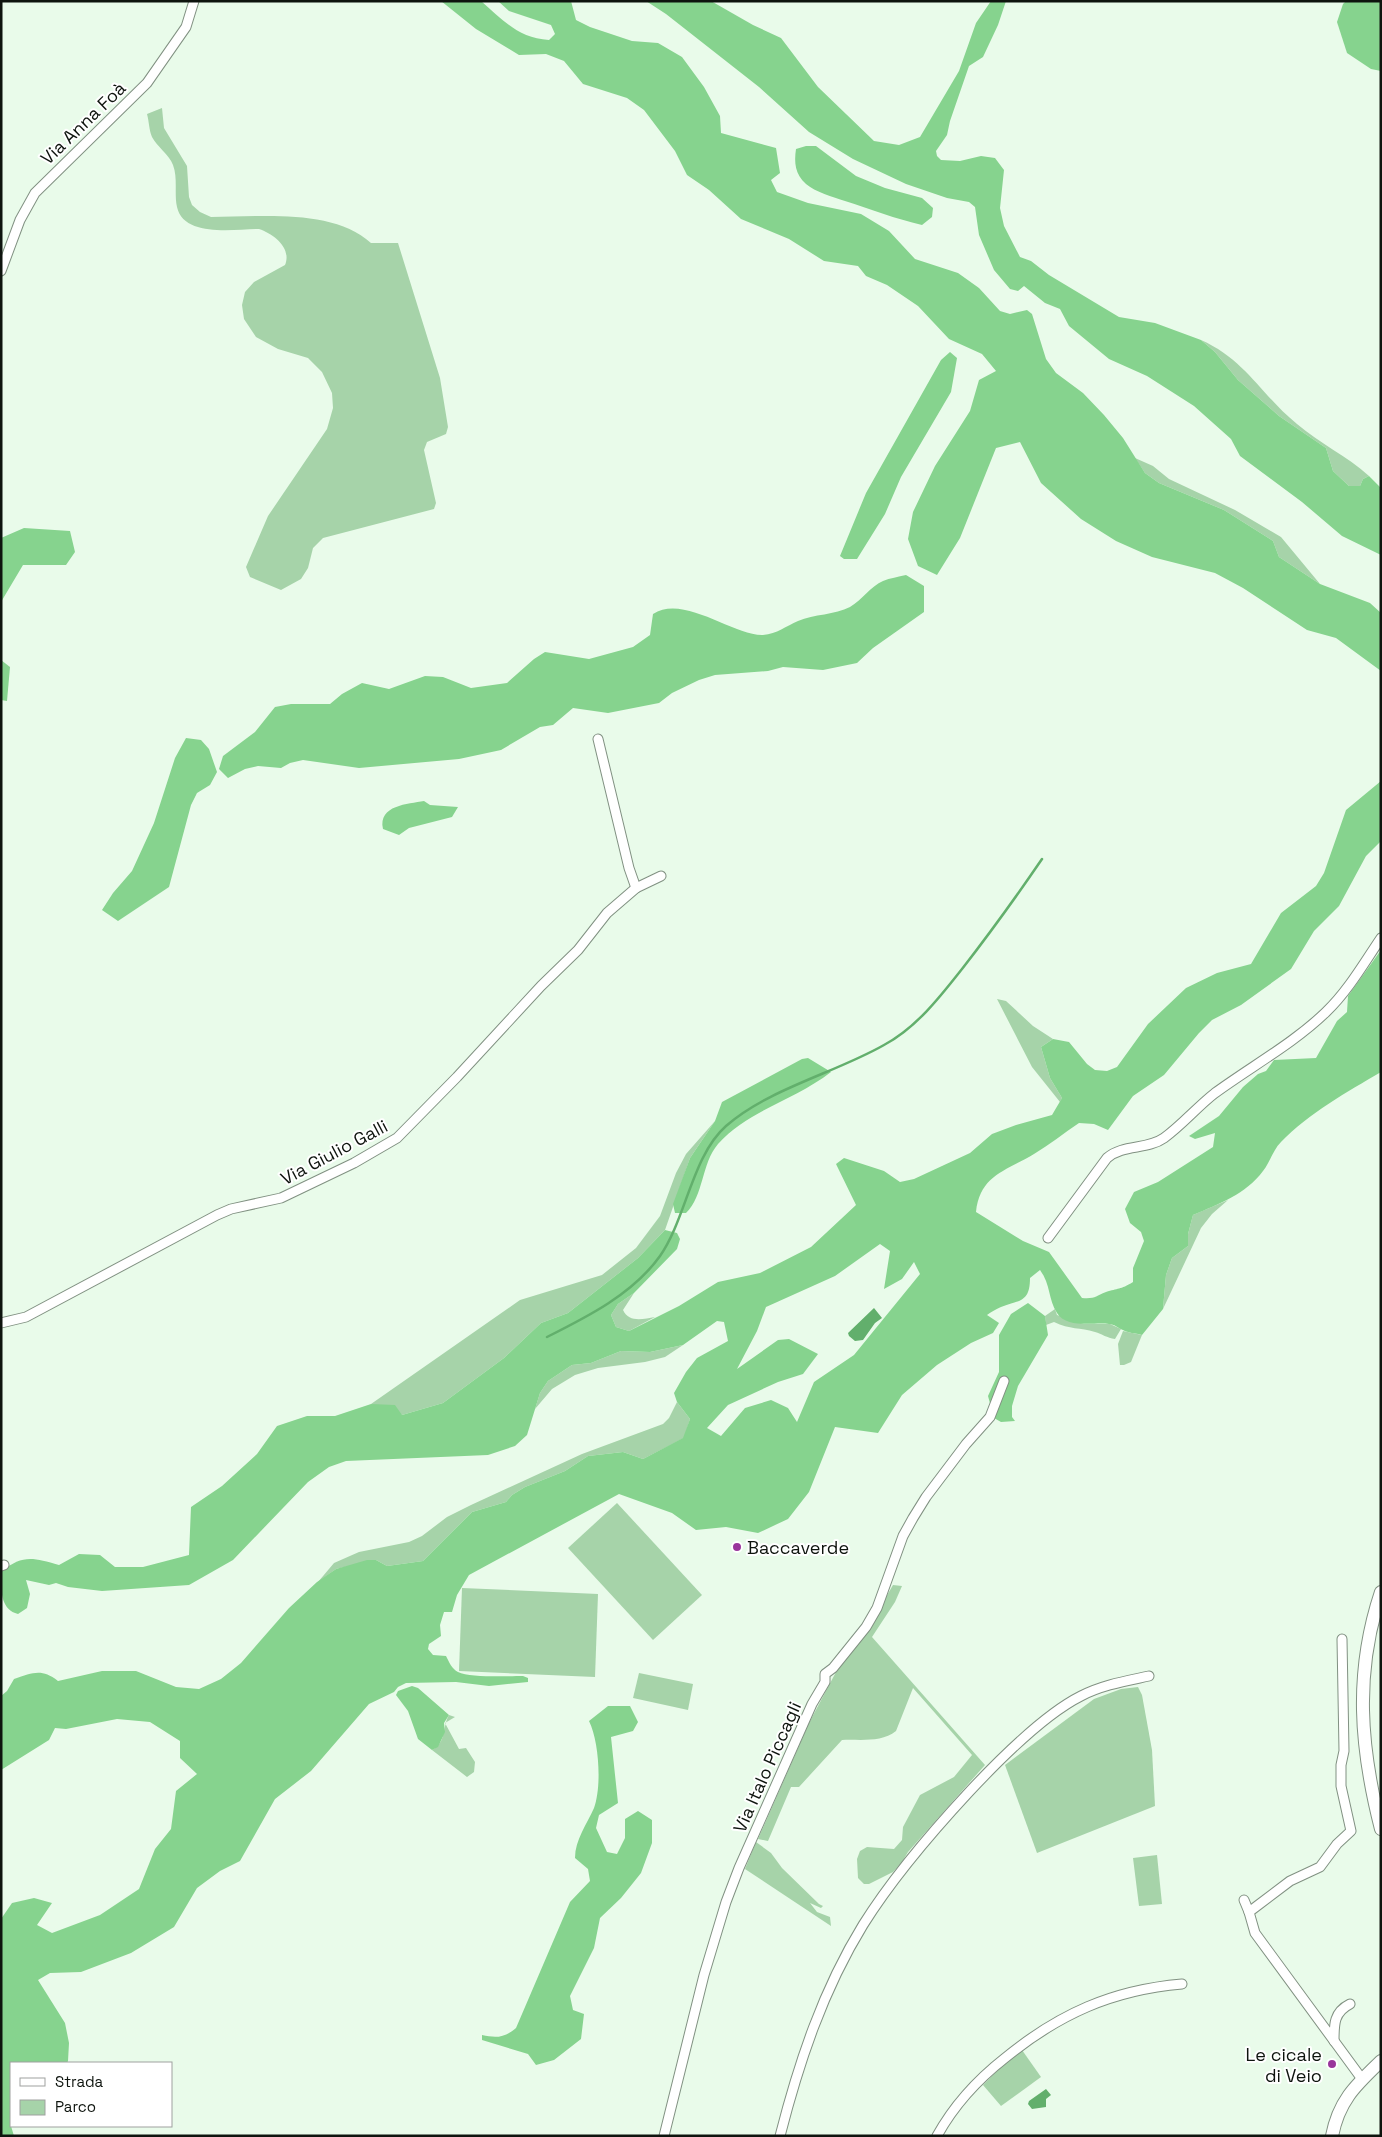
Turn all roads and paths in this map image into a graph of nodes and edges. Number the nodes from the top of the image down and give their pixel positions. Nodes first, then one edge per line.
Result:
1 (194, 1) edge
2 (1, 271) edge
3 (598, 738) dead end
4 (662, 876) dead end
5 (636, 888) junction
6 (1381, 938) edge
7 (1048, 1238) dead end
8 (1, 1323) edge
9 (1004, 1381) dead end
10 (1381, 1592) edge
11 (1342, 1639) dead end
12 (1150, 1676) dead end
13 (1381, 1828) edge
14 (1244, 1900) dead end
15 (1249, 1912) junction
16 (1182, 1984) dead end
17 (1350, 2004) dead end
18 (1334, 2041) junction
19 (1381, 2061) edge
20 (1362, 2079) junction
21 (664, 2136) edge
22 (780, 2136) edge
23 (937, 2136) edge
24 (1332, 2136) edge

1 - 2 street, Via Anna Foà
3 - 5 street
4 - 5 street, Via Giulio Galli
5 - 8 street, Via Giulio Galli
6 - 7 street
9 - 21 street, Via Italo Piccagli
10 - 13 street
11 - 15 street
12 - 22 street
14 - 15 street
15 - 18 street
16 - 23 street
17 - 18 street
18 - 20 street
19 - 20 street
20 - 24 street

